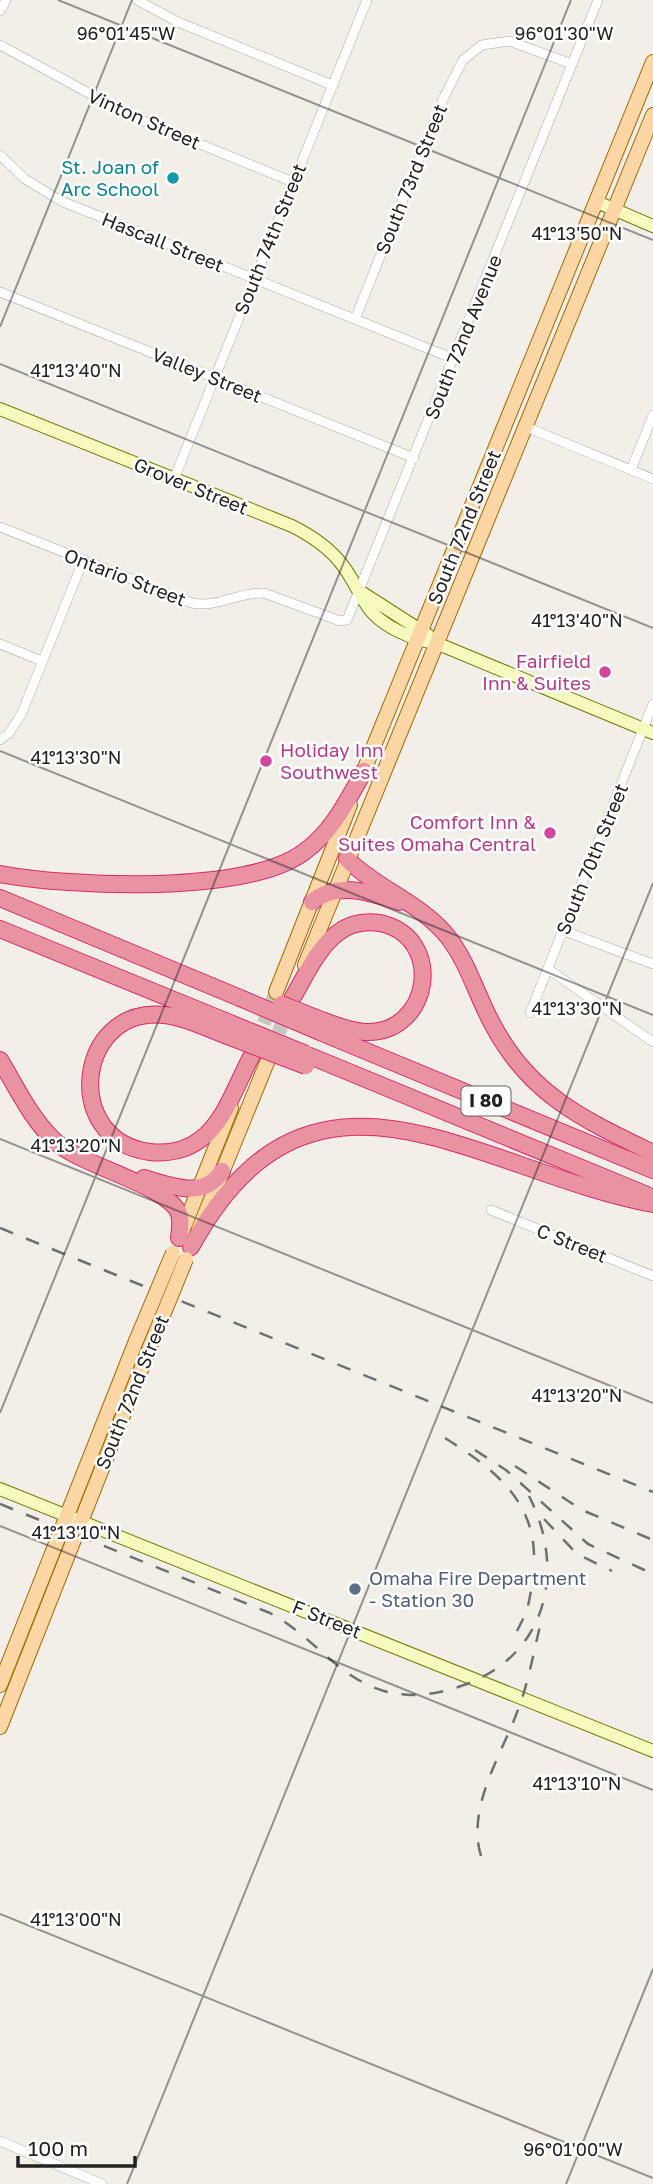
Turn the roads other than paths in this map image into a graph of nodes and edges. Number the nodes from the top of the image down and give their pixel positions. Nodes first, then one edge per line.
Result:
1 (6, 0) edge
2 (137, 0) edge
3 (368, 0) edge
4 (598, 0) edge
5 (0, 11) edge
6 (0, 45) edge
7 (653, 62) edge
8 (572, 64) junction
9 (332, 85) junction
10 (653, 114) edge
11 (0, 155) edge
12 (293, 182) junction
13 (597, 202) junction
14 (614, 209) junction
15 (653, 226) edge
16 (254, 279) junction
17 (0, 292) edge
18 (355, 319) junction
19 (454, 359) junction
20 (215, 378) junction
21 (513, 404) junction
22 (0, 409) edge
23 (653, 415) edge
24 (524, 426) junction
25 (414, 458) junction
26 (631, 470) junction
27 (174, 479) junction
28 (653, 479) edge
29 (0, 527) edge
30 (83, 561) junction
31 (361, 592) junction
32 (333, 618) joint
33 (420, 635) junction
34 (436, 643) junction
35 (0, 644) edge
36 (42, 661) junction
37 (653, 705) edge
38 (648, 731) edge
39 (0, 740) edge
40 (364, 771) junction
41 (347, 859) junction
42 (0, 874) edge
43 (335, 890) junction
44 (0, 898) edge
45 (312, 902) junction
46 (417, 909) junction
47 (0, 929) edge
48 (564, 930) junction
49 (653, 964) edge
50 (548, 969) junction
51 (276, 992) tunnel mouth
52 (293, 998) joint
53 (530, 1013) dead end
54 (322, 1026) junction
55 (228, 1029) junction
56 (653, 1042) edge
57 (251, 1055) joint
58 (0, 1060) edge
59 (268, 1060) tunnel mouth
60 (66, 1150) junction
61 (653, 1153) edge
62 (653, 1170) edge
63 (222, 1171) junction
64 (199, 1189) junction
65 (653, 1198) edge
66 (653, 1204) edge
67 (491, 1210) dead end
68 (183, 1249) junction
69 (653, 1276) edge
70 (0, 1489) edge
71 (73, 1517) junction
72 (0, 1685) edge
73 (0, 1727) edge
74 (653, 1751) edge
75 (0, 2141) edge
76 (102, 2184) edge

1 - 5 street
2 - 9 street
3 - 9 street, South 74th Street
4 - 8 street, South 72nd Avenue
6 - 12 street, Vinton Street
7 - 13 main road, South 72nd Street
8 - 18 street, South 73rd Street
8 - 19 street, South 72nd Avenue
9 - 12 street, South 74th Street
10 - 14 main road, South 72nd Street
11 - 16 street, Hascall Street
12 - 16 street, South 74th Street
13 - 14 street
13 - 21 main road, South 72nd Street
14 - 15 street
14 - 24 main road, South 72nd Street
16 - 18 street, Hascall Street
16 - 20 street, South 74th Street
17 - 20 street, Valley Street
18 - 19 street, Hascall Street
19 - 25 street, South 72nd Avenue
20 - 25 street, Valley Street
20 - 27 street, South 74th Street
21 - 24 main road
21 - 33 main road, South 72nd Street
22 - 27 street, Grover Street
23 - 26 street
24 - 26 street
24 - 34 main road, South 72nd Street
25 - 31 street, South 72nd Avenue
26 - 28 street
27 - 31 street, Grover Street
29 - 30 street, Ontario Street
30 - 32 street, Ontario Street
30 - 36 street
31 - 32 street, South 72nd Avenue
31 - 33 street, Grover Street
33 - 34 street, Grover Street
33 - 40 main road, South 72nd Street
34 - 38 street, Grover Street
34 - 41 main road, South 72nd Street
35 - 36 street
36 - 39 street
37 - 38 street, South 70th Street
38 - 48 street, South 70th Street
40 - 42 highway
40 - 45 main road, South 72nd Street
41 - 43 main road, South 72nd Street
41 - 46 highway
43 - 45 highway
43 - 46 highway
43 - 52 main road, South 72nd Street
44 - 54 highway, I 80, bridge
45 - 51 main road, South 72nd Street
46 - 61 highway
47 - 55 highway, I 80
48 - 49 street
48 - 50 street, South 70th Street
50 - 53 street, South 70th Street
50 - 56 street
52 - 54 highway
54 - 62 highway, I 80
55 - 57 highway
55 - 65 highway, I 80, bridge
57 - 64 main road, South 72nd Street
58 - 60 highway
59 - 63 main road, South 72nd Street
60 - 64 highway
60 - 68 highway
63 - 64 highway
63 - 68 main road, South 72nd Street
64 - 68 main road, South 72nd Street
66 - 68 highway
67 - 69 street, C Street
68 - 71 main road, South 72nd Street, bridge
70 - 71 street, F Street
71 - 72 main road, South 72nd Street
71 - 73 main road, South 72nd Street
71 - 74 street, F Street
75 - 76 street

